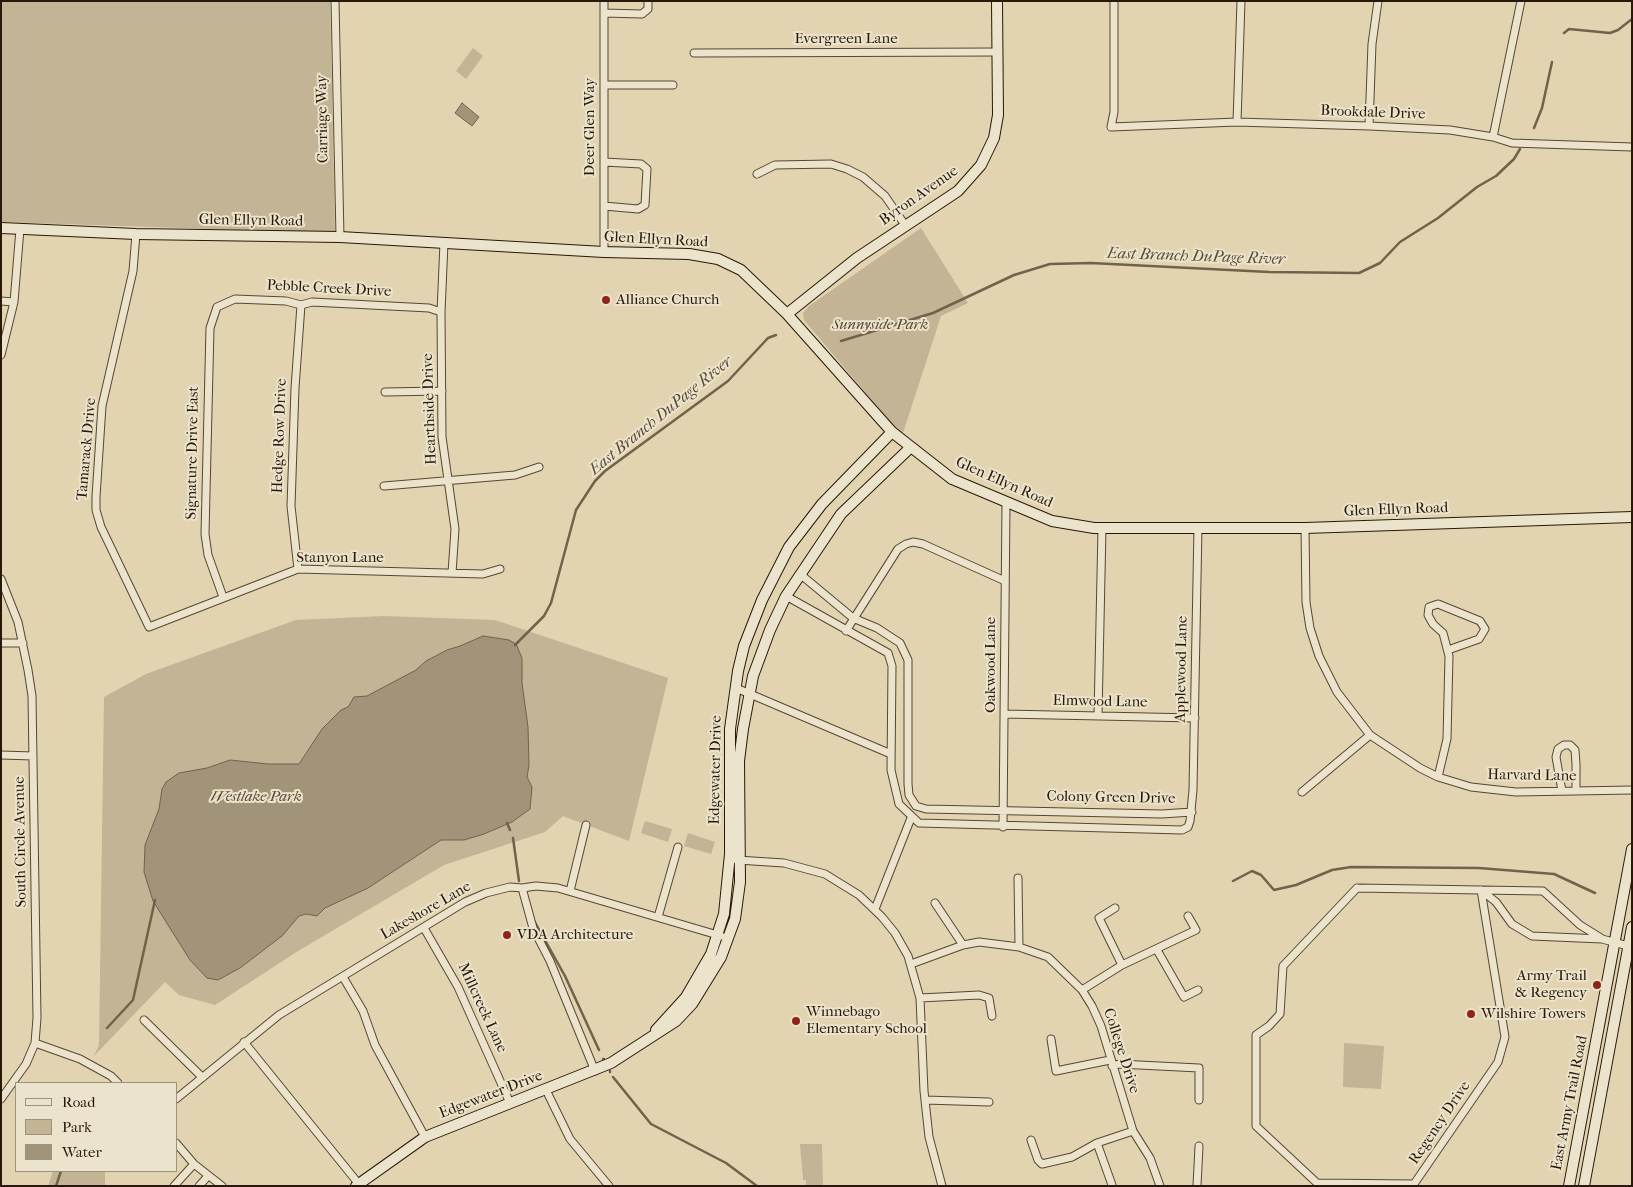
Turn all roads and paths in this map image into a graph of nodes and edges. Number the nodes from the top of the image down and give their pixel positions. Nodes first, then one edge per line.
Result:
1 (335, 1) edge
2 (604, 1) edge
3 (648, 1) edge
4 (997, 1) edge
5 (1114, 1) edge
6 (1241, 1) edge
7 (1378, 1) edge
8 (1521, 1) edge
9 (604, 13) junction
10 (998, 52) junction
11 (694, 53) dead end
12 (673, 84) dead end
13 (604, 85) junction
14 (1236, 122) junction
15 (1368, 126) junction
16 (1493, 137) junction
17 (1632, 147) edge
18 (604, 162) junction
19 (757, 174) dead end
20 (604, 206) junction
21 (905, 225) junction
22 (1, 228) edge
23 (20, 229) junction
24 (136, 234) junction
25 (340, 237) junction
26 (444, 243) junction
27 (604, 252) junction
28 (1, 302) edge
29 (14, 302) junction
30 (301, 305) junction
31 (217, 308) joint
32 (441, 312) junction
33 (788, 314) junction
34 (1, 355) edge
35 (442, 391) junction
36 (385, 392) dead end
37 (892, 432) junction
38 (911, 447) junction
39 (540, 467) dead end
40 (448, 481) junction
41 (384, 486) dead end
42 (1006, 503) junction
43 (1632, 518) edge
44 (1198, 527) junction
45 (1102, 528) junction
46 (1305, 528) junction
47 (298, 569) junction
48 (500, 569) dead end
49 (452, 573) junction
50 (800, 574) junction
51 (1, 579) edge
52 (1005, 581) junction
53 (786, 596) junction
54 (223, 597) junction
55 (853, 618) junction
56 (149, 627) joint
57 (846, 630) junction
58 (1, 642) edge
59 (23, 643) junction
60 (1448, 650) junction
61 (736, 688) junction
62 (749, 693) junction
63 (1004, 714) junction
64 (1098, 716) junction
65 (1195, 718) junction
66 (1370, 735) junction
67 (891, 754) junction
68 (1, 755) edge
69 (33, 756) junction
70 (1438, 777) junction
71 (1632, 790) edge
72 (1562, 791) junction
73 (1576, 791) junction
74 (1302, 792) dead end
75 (1004, 811) junction
76 (1192, 812) junction
77 (912, 818) junction
78 (586, 826) dead end
79 (1003, 827) junction
80 (678, 847) dead end
81 (1632, 849) edge
82 (735, 860) junction
83 (1018, 878) dead end
84 (522, 888) junction
85 (1480, 890) junction
86 (570, 891) junction
87 (935, 903) dead end
88 (1115, 908) dead end
89 (875, 909) junction
90 (1188, 916) dead end
91 (658, 918) junction
92 (424, 928) junction
93 (1632, 928) edge
94 (723, 936) junction
95 (1602, 939) junction
96 (1616, 942) junction
97 (963, 945) junction
98 (1631, 945) edge
99 (1019, 946) junction
100 (1157, 950) junction
101 (911, 964) junction
102 (1122, 965) junction
103 (343, 977) junction
104 (1082, 990) junction
105 (1198, 990) dead end
106 (920, 998) junction
107 (992, 1016) dead end
108 (144, 1020) dead end
109 (1051, 1039) dead end
110 (244, 1042) junction
111 (35, 1043) junction
112 (1111, 1063) junction
113 (595, 1071) junction
114 (202, 1077) junction
115 (117, 1082) edge
116 (546, 1090) junction
117 (178, 1097) edge
118 (1, 1099) edge
119 (925, 1100) junction
120 (1199, 1100) dead end
121 (989, 1102) dead end
122 (510, 1103) junction
123 (1133, 1131) junction
124 (425, 1137) junction
125 (1031, 1140) dead end
126 (1097, 1144) junction
127 (178, 1145) edge
128 (1199, 1146) dead end
129 (194, 1164) junction
130 (208, 1176) junction
131 (357, 1185) edge
132 (1112, 1185) edge
133 (174, 1186) edge
134 (199, 1186) edge
135 (222, 1186) edge
136 (608, 1186) edge
137 (942, 1186) edge
138 (1160, 1186) edge
139 (1197, 1186) edge
140 (1569, 1186) edge
141 (1584, 1186) edge

1 - 25 street, Carriage Way
2 - 9 street, Deer Glen Way
3 - 9 street
4 - 10 street, Byron Avenue
5 - 14 street, Brookdale Drive
6 - 14 street
7 - 15 street
8 - 16 street
9 - 13 street, Deer Glen Way
10 - 11 street, Evergreen Lane
10 - 21 street, Byron Avenue
12 - 13 street
13 - 18 street, Deer Glen Way
14 - 15 street, Brookdale Drive
15 - 16 street, Brookdale Drive
16 - 17 street, Brookdale Drive
18 - 20 street, Deer Glen Way
18 - 20 street
19 - 21 street
20 - 27 street, Deer Glen Way
21 - 33 street, Byron Avenue
22 - 23 street, Glen Ellyn Road
23 - 24 street, Glen Ellyn Road
23 - 29 street
24 - 25 street, Glen Ellyn Road
24 - 56 street, Tamarack Drive
25 - 26 street, Glen Ellyn Road
26 - 27 street, Glen Ellyn Road
26 - 32 street, Hearthside Drive
27 - 33 street, Glen Ellyn Road
28 - 29 street
29 - 34 street
30 - 31 street, Pebble Creek Drive
30 - 32 street, Pebble Creek Drive
30 - 47 street, Hedge Row Drive
31 - 54 street, Signature Drive East
32 - 35 street, Hearthside Drive
33 - 37 street, Glen Ellyn Road
35 - 36 street
35 - 40 street, Hearthside Drive
37 - 38 street, Glen Ellyn Road
37 - 61 street, Edgewater Drive
38 - 42 street, Glen Ellyn Road
38 - 50 street, Edgewater Drive
39 - 40 street
40 - 41 street
40 - 49 street, Hearthside Drive
42 - 45 street, Glen Ellyn Road
42 - 52 street, Oakwood Lane
43 - 46 street, Glen Ellyn Road
44 - 45 street, Glen Ellyn Road
44 - 46 street, Glen Ellyn Road
44 - 65 street, Applewood Lane
45 - 64 street
46 - 66 street, Harvard Lane
47 - 49 street, Stanyon Lane
47 - 54 street, Stanyon Lane
48 - 49 street, Stanyon Lane
50 - 53 street, Edgewater Drive
50 - 55 street, Colony Green Drive
51 - 59 street, South Circle Avenue
52 - 55 street
52 - 63 street, Oakwood Lane
53 - 57 street
53 - 62 street, Edgewater Drive
54 - 56 street, Stanyon Lane
55 - 57 street
55 - 75 street, Colony Green Drive
57 - 67 street
58 - 59 street
59 - 69 street, South Circle Avenue
60 - 60 street
60 - 70 street
61 - 62 street
61 - 82 street, Edgewater Drive
62 - 67 street
62 - 82 street, Edgewater Drive
63 - 64 street, Elmwood Lane
63 - 75 street, Oakwood Lane
64 - 65 street, Elmwood Lane
65 - 76 street, Applewood Lane
66 - 70 street, Harvard Lane
66 - 74 street
67 - 77 street
68 - 69 street
69 - 111 street, South Circle Avenue
70 - 72 street, Harvard Lane
71 - 73 street, Harvard Lane
72 - 73 street, Harvard Lane
72 - 73 street
75 - 76 street, Colony Green Drive
75 - 79 street, Oakwood Lane
76 - 79 street, Colony Green Drive
77 - 79 street, Colony Green Drive
77 - 89 street
78 - 86 street
80 - 91 street
81 - 96 street, East Army Trail Road
82 - 89 street
82 - 94 street, Edgewater Drive
83 - 99 street
84 - 86 street, Lakeshore Lane
84 - 92 street, Lakeshore Lane
84 - 113 street
85 - 85 street, Regency Drive
85 - 95 street, Regency Drive
85 - 95 street, Regency Drive
86 - 91 street, Lakeshore Lane
87 - 97 street
88 - 102 street
89 - 101 street
90 - 100 street
91 - 94 street, Lakeshore Lane
92 - 103 street, Lakeshore Lane
92 - 122 street, Millcreek Lane
93 - 98 street, East Army Trail Road
94 - 113 street, Edgewater Drive
95 - 96 street, Regency Drive
96 - 98 street, Regency Drive
96 - 140 street, East Army Trail Road
97 - 99 street, College Drive
97 - 101 street, College Drive
98 - 141 street, East Army Trail Road
99 - 104 street, College Drive
100 - 102 street
100 - 105 street
101 - 106 street
102 - 104 street
103 - 110 street, Lakeshore Lane
103 - 124 street
104 - 112 street, College Drive
106 - 107 street
106 - 119 street
108 - 114 street
109 - 112 street
110 - 114 street, Lakeshore Lane
110 - 131 street
111 - 115 street
111 - 118 street, South Circle Avenue
112 - 120 street
112 - 123 street, College Drive
113 - 116 street, Edgewater Drive
114 - 117 street, Lakeshore Lane
116 - 122 street, Edgewater Drive
116 - 136 street
119 - 121 street
119 - 137 street
122 - 124 street, Edgewater Drive
123 - 126 street
123 - 138 street, College Drive
124 - 131 street, Edgewater Drive
125 - 126 street
126 - 132 street
127 - 129 street
128 - 139 street
129 - 130 street
129 - 133 street
130 - 134 street
130 - 135 street

